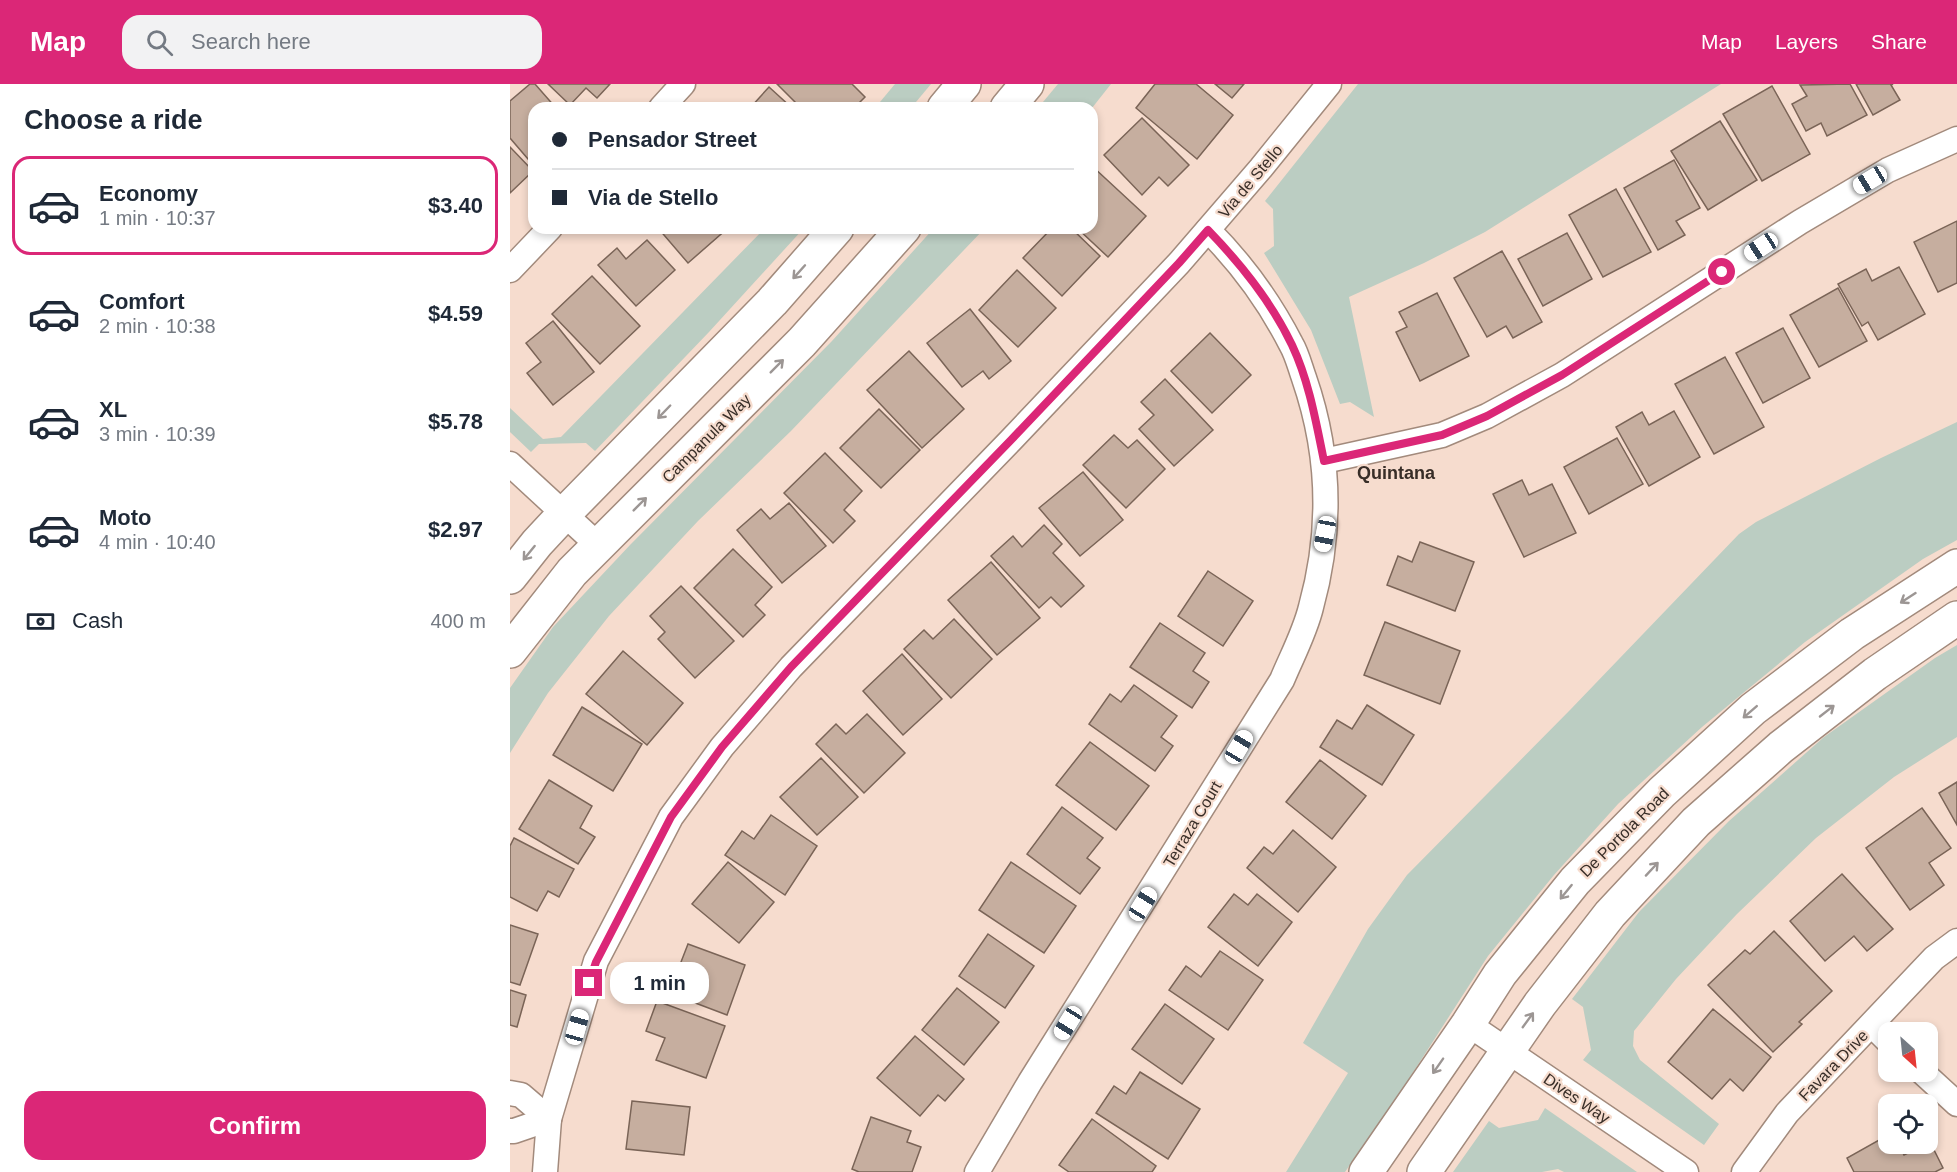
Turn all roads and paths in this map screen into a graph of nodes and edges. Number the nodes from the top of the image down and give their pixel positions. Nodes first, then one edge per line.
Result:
1 (683, 84) edge
2 (964, 84) edge
3 (1026, 84) edge
4 (1329, 84) edge
5 (666, 102) edge
6 (949, 102) edge
7 (1012, 102) edge
8 (1957, 139) edge
9 (1208, 230) junction
10 (544, 234) edge
11 (832, 234) edge
12 (899, 234) edge
13 (510, 270) edge
14 (1324, 461) junction
15 (510, 464) edge
16 (564, 514) junction
17 (599, 546) junction
18 (1957, 566) edge
19 (510, 577) edge
20 (1957, 618) edge
21 (510, 651) edge
22 (1957, 941) edge
23 (1888, 1022) edge
24 (1468, 1024) junction
25 (1878, 1035) edge
26 (1506, 1051) junction
27 (1933, 1082) edge
28 (510, 1093) edge
29 (1957, 1104) edge
30 (549, 1119) junction
31 (510, 1131) edge
32 (545, 1172) edge
33 (977, 1172) edge
34 (1366, 1172) edge
35 (1424, 1172) edge
36 (1686, 1172) edge
37 (1744, 1172) edge

1 - 5 street
2 - 6 main road
3 - 7 main road
4 - 9 street, Via de Stello
8 - 14 street
9 - 14 street, Terraza Court
9 - 30 street, Via de Stello
10 - 13 street
11 -> 16 main road
17 -> 12 main road, Campanula Way
14 - 33 street, Terraza Court
15 - 16 street
16 - 17 street
16 -> 19 main road
17 - 21 main road, Campanula Way
18 -> 24 main road, De Portola Road
26 -> 20 main road
22 - 23 street, Favara Drive
24 - 26 street, Dives Way
24 -> 34 main road, De Portola Road
25 - 37 street, Favara Drive
26 - 35 main road
26 - 36 street, Dives Way
27 - 29 street
28 - 30 street
30 - 31 street
30 - 32 street, Via de Stello

